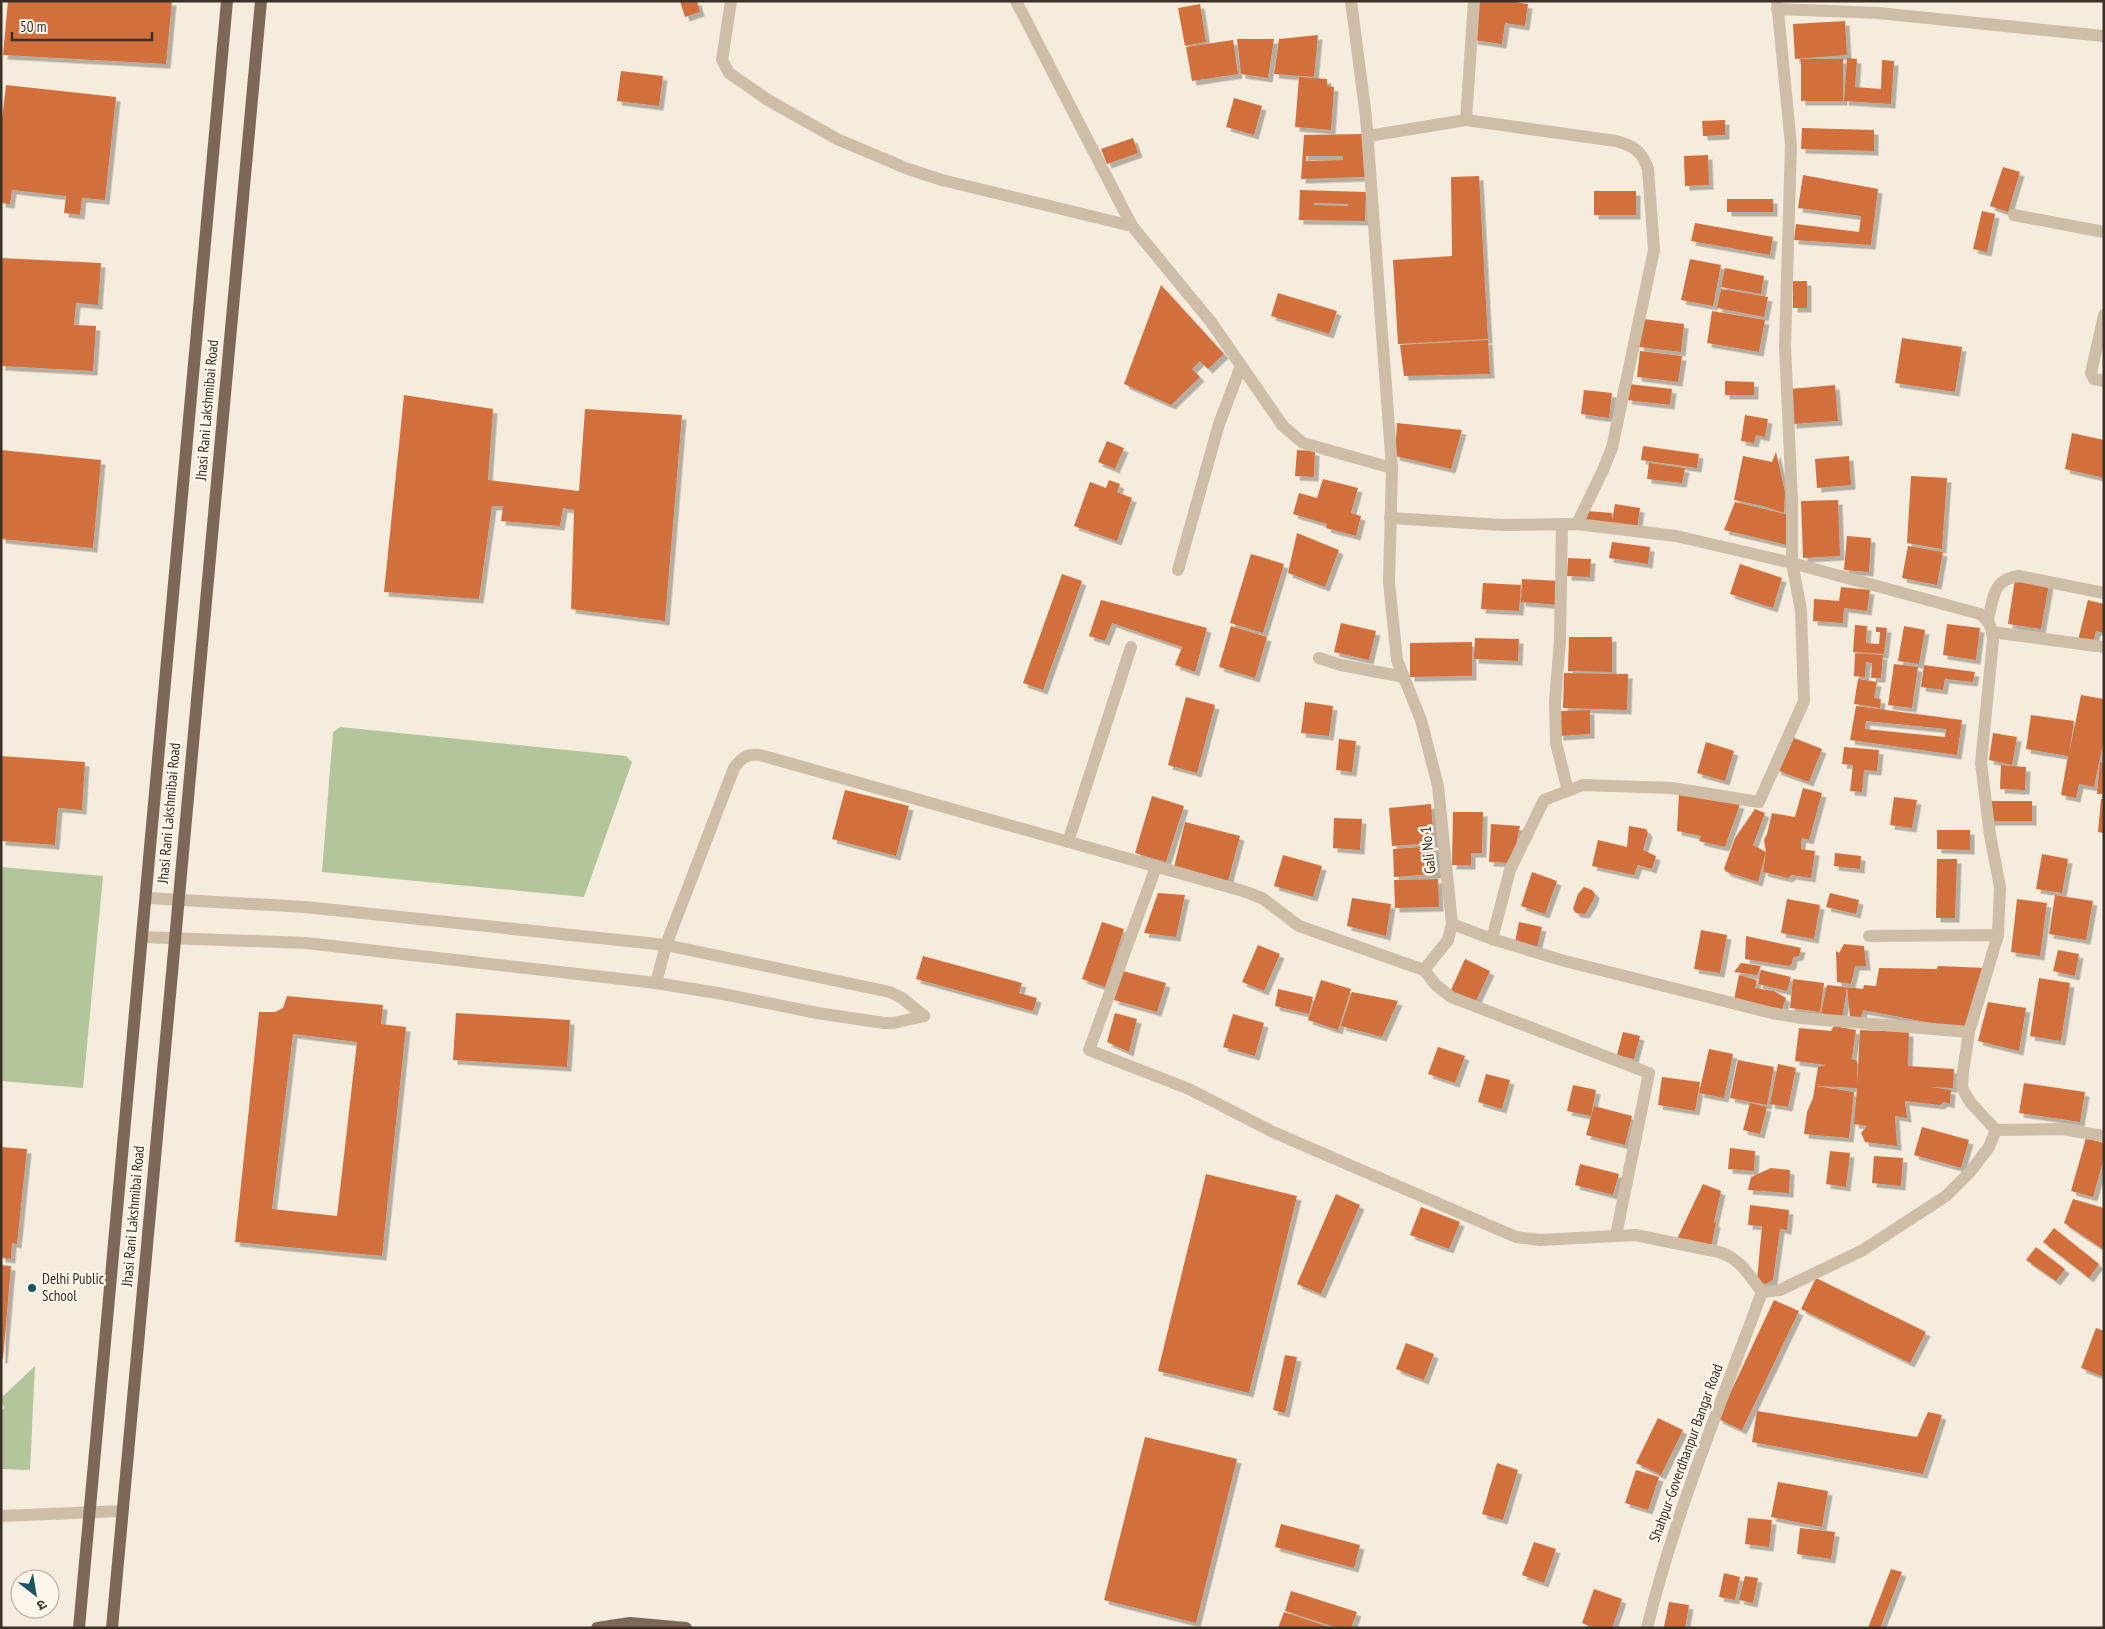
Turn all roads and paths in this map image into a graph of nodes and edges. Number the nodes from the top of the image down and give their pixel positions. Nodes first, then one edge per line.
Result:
1 (227, 1) edge
2 (261, 1) edge
3 (731, 1) edge
4 (1016, 1) edge
5 (1351, 1) edge
6 (1474, 1) edge
7 (1777, 5) edge
8 (2104, 36) edge
9 (1466, 120) junction
10 (1368, 136) junction
11 (2014, 215) dead end
12 (1132, 226) junction
13 (2104, 232) edge
14 (2104, 315) edge
15 (1241, 366) junction
16 (2104, 381) edge
17 (1392, 468) junction
18 (1390, 518) junction
19 (1562, 524) junction
20 (1577, 524) junction
21 (1792, 563) junction
22 (1178, 570) dead end
23 (2104, 593) edge
24 (1988, 620) junction
25 (1992, 632) junction
26 (1131, 647) dead end
27 (2104, 647) edge
28 (1319, 658) dead end
29 (1404, 677) junction
30 (1568, 791) junction
31 (1068, 842) junction
32 (1156, 867) junction
33 (147, 898) junction
34 (177, 899) junction
35 (1452, 924) junction
36 (1998, 934) junction
37 (1869, 936) dead end
38 (144, 937) junction
39 (174, 939) junction
40 (1492, 939) junction
41 (666, 946) junction
42 (1424, 970) junction
43 (656, 983) junction
44 (1969, 1032) junction
45 (1996, 1130) junction
46 (2104, 1136) edge
47 (1616, 1235) junction
48 (1762, 1292) junction
49 (122, 1511) junction
50 (90, 1512) junction
51 (1, 1516) edge
52 (79, 1628) edge
53 (112, 1628) edge
54 (597, 1628) edge
55 (686, 1628) edge
56 (1647, 1628) edge

1 - 33 main road, Jhasi Rani Lakshmibai Road
2 - 34 main road, Jhasi Rani Lakshmibai Road
3 - 12 street
4 - 12 street
5 - 10 street, Gali No 1
6 - 9 street
7 - 8 street
7 - 21 street
9 - 10 street
9 - 20 street
10 - 17 street, Gali No 1
11 - 13 street
12 - 15 street
14 - 16 street
15 - 17 street
15 - 22 street
17 - 18 street, Gali No 1
18 - 19 street
18 - 29 street, Gali No 1
19 - 20 street
19 - 30 street
20 - 21 street
21 - 24 street
21 - 30 street
23 - 24 street
24 - 25 street
25 - 27 street
25 - 36 street
26 - 31 street
28 - 29 street
29 - 35 street, Gali No 1
30 - 40 street
31 - 32 street
31 - 41 street
32 - 42 street
32 - 47 street
33 - 34 street
33 - 38 main road, Jhasi Rani Lakshmibai Road
34 - 39 main road, Jhasi Rani Lakshmibai Road
34 - 41 street
35 - 40 street
35 - 42 street, Gali No 1
36 - 37 street
36 - 44 street
38 - 39 street
38 - 50 main road, Jhasi Rani Lakshmibai Road
39 - 43 street
39 - 49 main road, Jhasi Rani Lakshmibai Road
40 - 44 street
41 - 43 street
41 - 43 street
42 - 47 street
44 - 45 street
45 - 46 street
45 - 48 street
47 - 48 street
48 - 56 street, Shahpur-Goverdhanpur Bangar Road
49 - 50 street
49 - 53 main road, Jhasi Rani Lakshmibai Road
50 - 51 street
50 - 52 main road, Jhasi Rani Lakshmibai Road
54 - 55 main road

